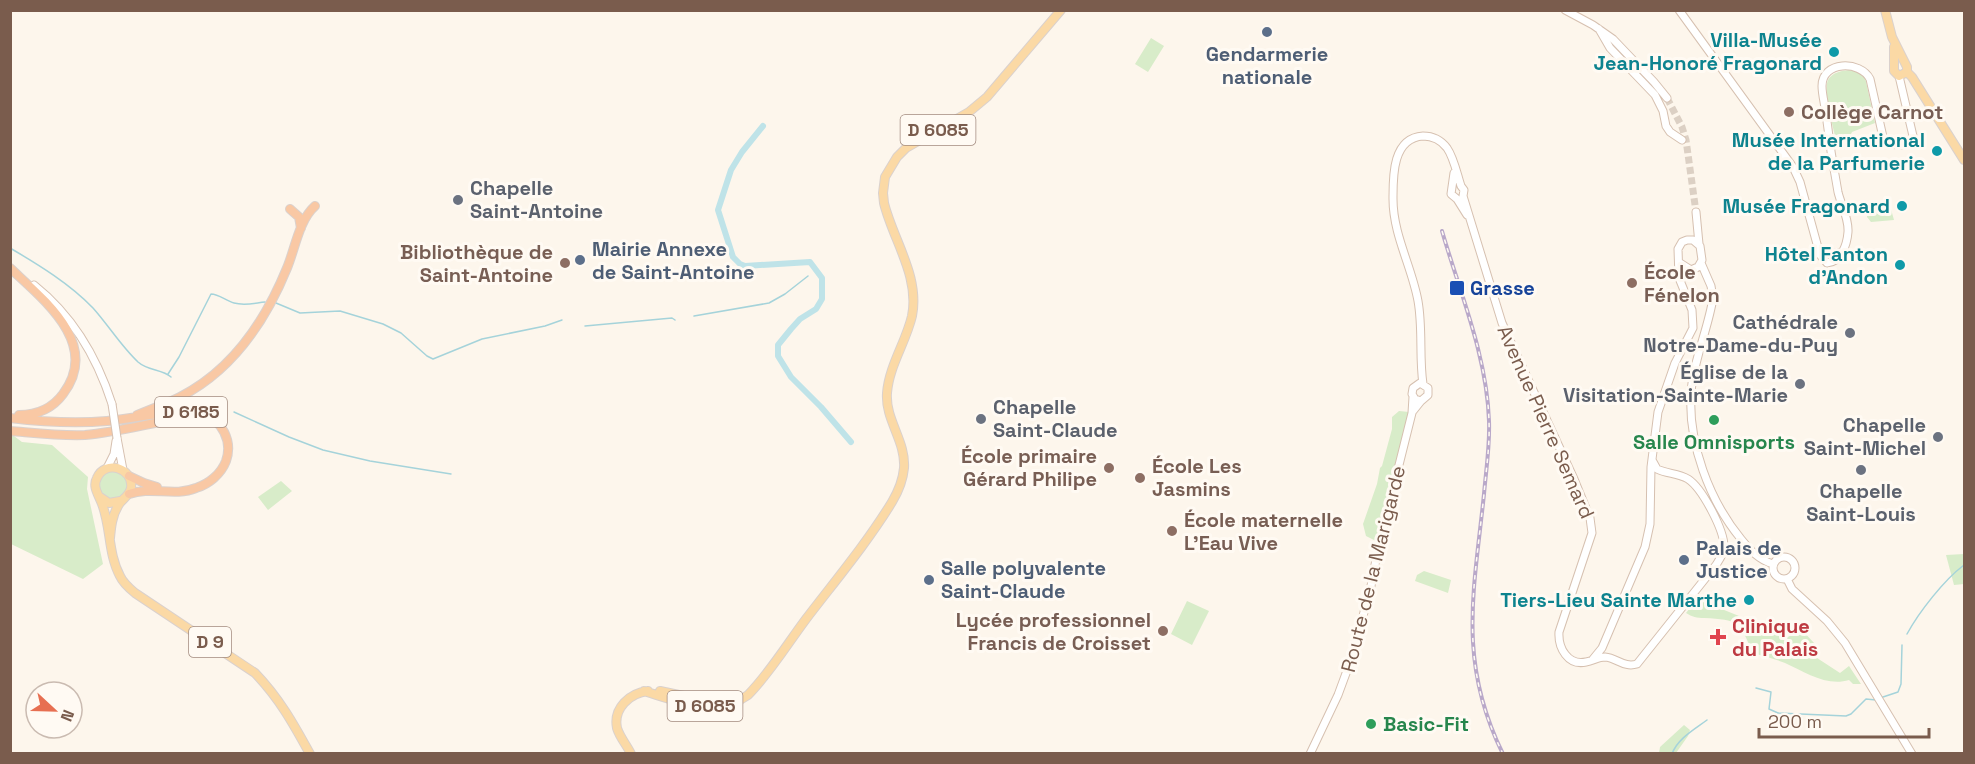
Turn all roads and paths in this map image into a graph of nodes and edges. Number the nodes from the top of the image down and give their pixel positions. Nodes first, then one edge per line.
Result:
1 (1060, 10) edge
2 (1565, 10) edge
3 (1679, 10) edge
4 (1885, 10) edge
5 (1599, 29) junction
6 (1608, 45) junction
7 (1900, 64) junction
8 (1639, 66) junction
9 (1903, 74) junction
10 (1667, 98) tunnel mouth
11 (1682, 140) dead end
12 (1965, 160) edge
13 (1457, 187) junction
14 (1460, 198) junction
15 (315, 206) dead end
16 (290, 209) dead end
17 (1696, 212) tunnel mouth
18 (301, 229) junction
19 (1699, 244) junction
20 (1680, 263) junction
21 (1701, 263) junction
22 (10, 268) edge
23 (1691, 270) junction
24 (1706, 278) junction
25 (1680, 283) junction
26 (1420, 384) junction
27 (1413, 397) junction
28 (1421, 401) junction
29 (1412, 413) junction
30 (10, 416) edge
31 (125, 419) junction
32 (10, 431) edge
33 (117, 438) junction
34 (1652, 460) junction
35 (107, 468) junction
36 (1664, 472) junction
37 (126, 473) junction
38 (1651, 487) junction
39 (129, 494) junction
40 (100, 497) junction
41 (120, 501) junction
42 (110, 538) junction
43 (1773, 564) junction
44 (1787, 579) junction
45 (1602, 648) junction
46 (1608, 657) junction
47 (1591, 661) junction
48 (759, 681) junction
49 (644, 691) junction
50 (670, 699) junction
51 (702, 700) junction
52 (310, 753) edge
53 (631, 753) edge
54 (1310, 753) edge
55 (1912, 753) edge

1 - 48 main road, D 6085
2 - 5 main road
3 - 9 main road
4 - 7 main road
5 - 6 main road
5 - 8 main road
6 - 8 main road
6 - 11 main road
7 - 9 main road
7 - 9 main road
8 - 10 main road
9 - 12 main road
13 - 14 main road
13 - 14 main road
13 - 26 main road
14 - 47 main road, Avenue Pierre Semard
15 - 18 highway, D 6185
16 - 18 highway
17 - 19 main road
18 - 31 highway, D 6185
19 - 20 main road
19 - 21 main road
20 - 23 main road
20 - 25 main road
21 - 23 main road
21 - 24 main road
22 - 30 highway, D 6185
22 - 33 main road, bridge
23 - 24 main road
23 - 25 main road
24 - 43 main road
25 - 34 main road
26 - 27 main road
26 - 28 main road
27 - 28 main road
27 - 29 main road, Route de la Marigarde
28 - 29 main road, Route de la Marigarde
29 - 54 main road, Route de la Marigarde
30 - 31 highway, D 6185
31 - 39 highway, D 6185
32 - 37 highway
33 - 35 main road
33 - 37 main road
34 - 36 main road
34 - 38 main road
35 - 37 main road
35 - 40 main road
36 - 38 main road
36 - 46 main road
37 - 39 main road
38 - 45 main road
39 - 41 main road
40 - 41 main road
40 - 42 main road, D 9
41 - 42 main road, D 9
42 - 52 main road, D 9
43 - 44 main road
43 - 44 main road
44 - 55 main road
45 - 46 main road
45 - 47 main road
46 - 47 main road
48 - 50 main road, D 6085
48 - 51 main road, D 6085
49 - 50 main road, D 6085
49 - 51 main road, D 6085
49 - 53 main road, D 6085
50 - 51 main road

